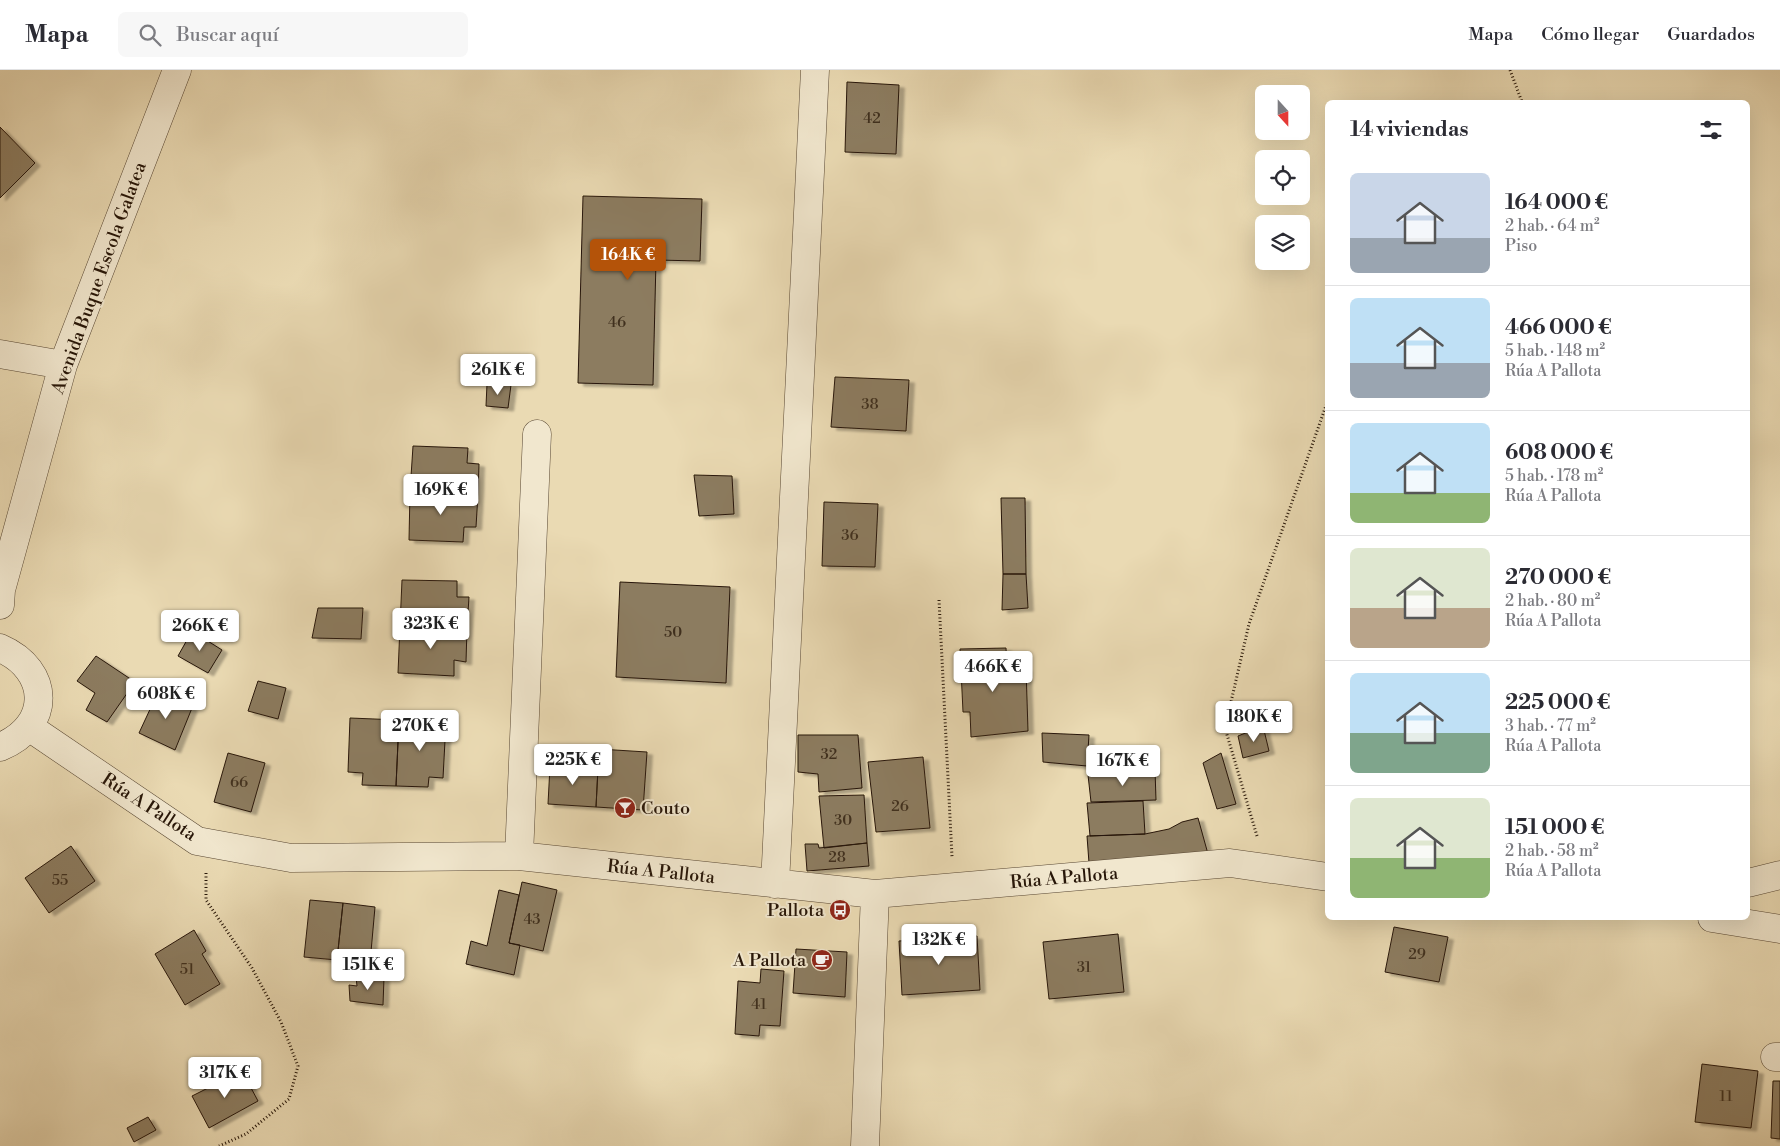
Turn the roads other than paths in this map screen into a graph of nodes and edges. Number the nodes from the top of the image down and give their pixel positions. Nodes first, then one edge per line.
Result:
1 (177, 70) edge
2 (815, 70) edge
3 (0, 354) edge
4 (64, 365) junction
5 (537, 434) dead end
6 (0, 605) edge
7 (0, 648) edge
8 (29, 727) junction
9 (0, 747) edge
10 (519, 856) junction
11 (1780, 875) edge
12 (1325, 877) edge
13 (1750, 882) edge
14 (775, 884) junction
15 (875, 894) junction
16 (1724, 920) edge
17 (1780, 929) edge
18 (865, 1146) edge

1 - 4 street, Avenida Buque Escola Galatea
2 - 14 street
3 - 4 street
4 - 6 street, Avenida Buque Escola Galatea
5 - 10 street
7 - 8 street
8 - 9 street
8 - 10 street, Rúa A Pallota
10 - 14 street, Rúa A Pallota
11 - 13 street
12 - 15 street, Rúa A Pallota
14 - 15 street, Rúa A Pallota
15 - 18 street
16 - 17 street

